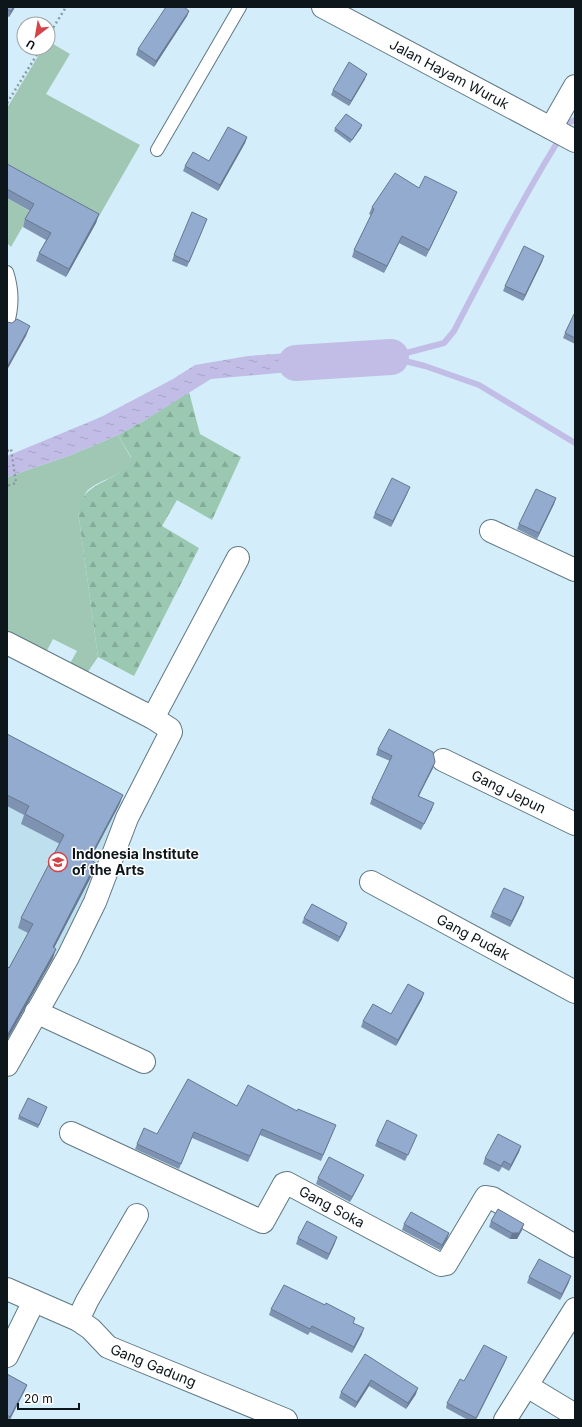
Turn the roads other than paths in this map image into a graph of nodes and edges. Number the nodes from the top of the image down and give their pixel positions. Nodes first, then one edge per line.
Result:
1 (240, 7) edge
2 (327, 8) edge
3 (575, 86) edge
4 (561, 133) edge
5 (156, 150) dead end
6 (7, 272) edge
7 (7, 326) edge
8 (491, 531) dead end
9 (238, 558) dead end
10 (575, 570) edge
11 (7, 643) edge
12 (153, 718) junction
13 (443, 760) dead end
14 (575, 824) edge
15 (371, 882) dead end
16 (575, 992) edge
17 (36, 1012) junction
18 (144, 1062) dead end
19 (7, 1065) edge
20 (72, 1133) dead end
21 (137, 1215) dead end
22 (575, 1246) edge
23 (7, 1289) edge
24 (34, 1301) junction
25 (575, 1308) edge
26 (78, 1320) junction
27 (7, 1356) edge
28 (527, 1386) junction
29 (575, 1415) edge
30 (286, 1420) edge
31 (505, 1420) edge

1 - 5 lane
2 - 4 street, Jalan Hayam Wuruk
3 - 4 street
6 - 7 lane
8 - 10 street
9 - 12 street
11 - 12 street
12 - 17 street
13 - 14 street, Gang Jepun
15 - 16 street, Gang Pudak
17 - 18 street
17 - 19 street
20 - 22 street, Gang Soka
21 - 26 street
23 - 24 street, Gang Gadung
24 - 26 street, Gang Gadung
24 - 27 street
25 - 28 street
26 - 30 street, Gang Gadung
28 - 29 street
28 - 31 street

